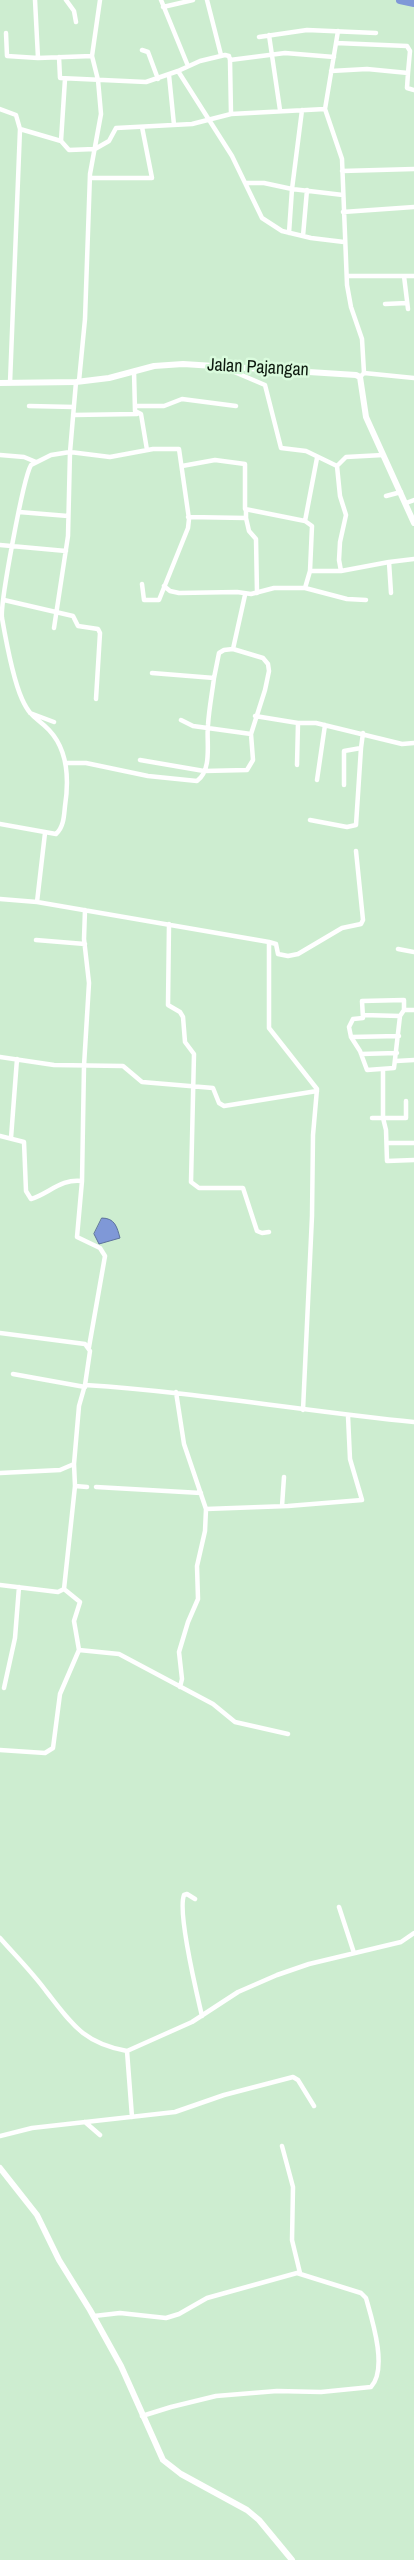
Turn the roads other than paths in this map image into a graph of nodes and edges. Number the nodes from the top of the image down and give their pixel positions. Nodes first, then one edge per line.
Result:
1 (35, 0) edge
2 (66, 0) edge
3 (100, 0) edge
4 (161, 0) edge
5 (193, 0) edge
6 (207, 0) edge
7 (163, 7) junction
8 (76, 22) dead end
9 (338, 32) junction
10 (6, 33) dead end
11 (376, 33) dead end
12 (269, 35) junction
13 (259, 37) dead end
14 (336, 43) junction
15 (142, 50) dead end
16 (272, 54) junction
17 (221, 55) junction
18 (0, 56) edge
19 (6, 56) junction
20 (92, 56) junction
21 (334, 56) junction
22 (59, 57) junction
23 (38, 58) junction
24 (230, 60) junction
25 (188, 66) junction
26 (178, 71) junction
27 (331, 71) junction
28 (408, 73) junction
29 (169, 75) junction
30 (65, 78) junction
31 (158, 79) junction
32 (98, 80) junction
33 (414, 90) edge
34 (0, 109) edge
35 (325, 109) junction
36 (280, 110) junction
37 (302, 110) junction
38 (231, 114) junction
39 (207, 120) junction
40 (174, 124) junction
41 (142, 127) junction
42 (20, 129) junction
43 (61, 142) junction
44 (94, 150) junction
45 (414, 169) edge
46 (342, 171) junction
47 (90, 178) junction
48 (245, 183) junction
49 (292, 189) junction
50 (307, 190) junction
51 (343, 195) junction
52 (414, 207) edge
53 (343, 212) junction
54 (289, 233) junction
55 (303, 236) junction
56 (344, 242) junction
57 (347, 276) junction
58 (404, 276) junction
59 (414, 276) edge
60 (407, 303) junction
61 (385, 304) dead end
62 (408, 309) dead end
63 (224, 367) junction
64 (134, 371) junction
65 (362, 375) junction
66 (414, 378) edge
67 (78, 382) junction
68 (0, 383) edge
69 (10, 383) junction
70 (29, 406) dead end
71 (136, 406) junction
72 (236, 406) dead end
73 (74, 407) junction
74 (73, 415) junction
75 (141, 415) junction
76 (147, 450) junction
77 (70, 452) junction
78 (0, 455) edge
79 (383, 455) junction
80 (318, 458) junction
81 (36, 462) junction
82 (182, 466) junction
83 (337, 466) junction
84 (401, 492) junction
85 (386, 496) dead end
86 (414, 500) edge
87 (406, 503) junction
88 (246, 510) junction
89 (19, 512) junction
90 (68, 516) junction
91 (188, 517) junction
92 (246, 518) junction
93 (305, 521) junction
94 (414, 523) edge
95 (0, 545) edge
96 (12, 546) junction
97 (66, 551) junction
98 (414, 559) edge
99 (389, 562) junction
100 (310, 571) junction
101 (341, 571) junction
102 (142, 584) dead end
103 (164, 586) junction
104 (306, 588) junction
105 (257, 593) junction
106 (391, 593) dead end
107 (245, 595) junction
108 (4, 600) junction
109 (366, 600) dead end
110 (56, 611) junction
111 (1, 616) edge
112 (54, 628) dead end
113 (233, 649) junction
114 (152, 673) dead end
115 (214, 678) junction
116 (96, 699) dead end
117 (29, 712) junction
118 (256, 716) junction
119 (181, 720) dead end
120 (54, 722) dead end
121 (298, 723) junction
122 (325, 725) junction
123 (208, 726) junction
124 (363, 733) junction
125 (251, 734) junction
126 (414, 743) edge
127 (360, 748) junction
128 (140, 760) dead end
129 (66, 763) junction
130 (297, 765) dead end
131 (204, 771) junction
132 (317, 780) dead end
133 (344, 785) dead end
134 (310, 820) dead end
135 (0, 824) edge
136 (45, 833) junction
137 (356, 851) dead end
138 (0, 899) edge
139 (37, 902) junction
140 (85, 910) junction
141 (169, 924) junction
142 (36, 940) dead end
143 (269, 942) junction
144 (85, 944) junction
145 (398, 949) dead end
146 (414, 952) edge
147 (404, 1010) junction
148 (414, 1010) edge
149 (363, 1015) junction
150 (400, 1016) junction
151 (399, 1036) junction
152 (351, 1037) junction
153 (397, 1053) junction
154 (361, 1054) junction
155 (0, 1056) edge
156 (17, 1059) junction
157 (414, 1060) edge
158 (396, 1061) junction
159 (84, 1066) junction
160 (382, 1069) junction
161 (194, 1087) junction
162 (317, 1091) junction
163 (406, 1101) dead end
164 (372, 1118) dead end
165 (383, 1118) junction
166 (0, 1136) edge
167 (11, 1138) junction
168 (387, 1143) junction
169 (414, 1143) edge
170 (414, 1160) edge
171 (82, 1181) junction
172 (269, 1232) dead end
173 (0, 1333) edge
174 (89, 1347) junction
175 (13, 1374) dead end
176 (85, 1386) junction
177 (176, 1392) junction
178 (303, 1410) junction
179 (348, 1416) junction
180 (414, 1422) edge
181 (74, 1464) junction
182 (0, 1474) edge
183 (284, 1477) dead end
184 (75, 1486) junction
185 (87, 1487) dead end
186 (96, 1487) dead end
187 (201, 1492) junction
188 (282, 1506) junction
189 (206, 1509) junction
190 (0, 1585) edge
191 (19, 1587) junction
192 (64, 1590) junction
193 (79, 1650) junction
194 (180, 1687) junction
195 (4, 1688) dead end
196 (288, 1734) dead end
197 (0, 1750) edge
198 (195, 1899) dead end
199 (339, 1907) dead end
200 (414, 1933) edge
201 (0, 1938) edge
202 (354, 1953) junction
203 (202, 2016) junction
204 (127, 2051) junction
205 (314, 2106) dead end
206 (132, 2117) junction
207 (85, 2122) junction
208 (100, 2135) dead end
209 (0, 2136) edge
210 (282, 2146) dead end
211 (0, 2168) edge
212 (300, 2273) junction
213 (94, 2316) junction
214 (142, 2416) junction
215 (292, 2560) edge

1 - 23 street
2 - 8 street
3 - 20 street
4 - 7 street
5 - 7 street
6 - 17 street
7 - 25 street
9 - 11 street
9 - 12 street
9 - 14 street
10 - 19 street
12 - 13 street
12 - 16 street
14 - 21 street
14 - 28 street
15 - 31 street
16 - 21 street
16 - 24 street
16 - 36 street
17 - 24 street
17 - 25 street
18 - 19 street
19 - 23 street
20 - 22 street
20 - 32 street
21 - 27 street
22 - 23 street
22 - 30 street
24 - 38 street
25 - 26 street
26 - 29 street
26 - 39 street
27 - 28 street
27 - 35 street
28 - 33 street
29 - 31 street
29 - 40 street
30 - 32 street
30 - 43 street
31 - 32 street
32 - 44 street
34 - 42 street
35 - 37 street
35 - 46 street
36 - 37 street
36 - 38 street
37 - 49 street
38 - 39 street
39 - 40 street
39 - 48 street
40 - 41 street
41 - 44 street
41 - 47 street
42 - 43 street
42 - 69 street
43 - 44 street
44 - 47 street
45 - 46 street
46 - 51 street
47 - 67 street
48 - 49 street
48 - 54 street
49 - 50 street
49 - 54 street
50 - 51 street
50 - 55 street
51 - 53 street
52 - 53 street
53 - 56 street
54 - 55 street
55 - 56 street
56 - 57 street
57 - 58 street
57 - 65 street
58 - 59 street
58 - 60 street
60 - 61 street
60 - 62 street
63 - 64 main road, Jalan Pajangan
63 - 65 main road, Jalan Pajangan
63 - 80 street
64 - 67 main road, Jalan Pajangan
64 - 71 street
65 - 66 street
65 - 79 main road
67 - 69 main road, Jalan Pajangan
67 - 73 street
68 - 69 main road, Jalan Pajangan
70 - 73 street
71 - 72 street
71 - 75 street
73 - 74 street
74 - 75 street
74 - 77 street
75 - 76 street
76 - 77 street
76 - 82 street
77 - 81 street
77 - 90 street
78 - 81 street
79 - 83 street
79 - 84 main road
80 - 83 street
80 - 93 street
81 - 89 street
82 - 88 street
82 - 91 street
83 - 101 street
84 - 85 street
84 - 87 main road
86 - 87 street
87 - 94 main road
88 - 92 street
88 - 93 street
89 - 90 street
89 - 96 street
90 - 97 street
91 - 92 street
91 - 103 street
92 - 105 street
93 - 100 street
95 - 96 street
96 - 97 street
96 - 108 street
97 - 110 street
98 - 99 street
99 - 101 street
99 - 106 street
100 - 101 street
100 - 104 street
102 - 103 street
103 - 107 street
104 - 105 street
104 - 109 street
105 - 107 street
107 - 113 street
108 - 110 street
108 - 111 street
110 - 112 street
110 - 116 street
111 - 117 street
113 - 115 street
113 - 118 street
114 - 115 street
115 - 123 street
117 - 120 street
117 - 129 street
118 - 121 street
118 - 125 street
119 - 123 street
121 - 122 street
121 - 130 street
122 - 124 street
122 - 132 street
123 - 125 street
123 - 131 street
124 - 126 street
124 - 127 street
125 - 131 street
127 - 133 street
127 - 134 street
128 - 131 street
129 - 131 street
129 - 136 street
135 - 136 street
136 - 139 street
137 - 143 street
138 - 139 street
139 - 140 street
140 - 141 street
140 - 144 street
141 - 143 street
141 - 161 street
142 - 144 street
143 - 162 street
144 - 159 street
145 - 146 street
147 - 148 street
147 - 149 street
147 - 150 street
149 - 150 street
149 - 152 street
150 - 151 street
151 - 152 street
151 - 153 street
152 - 154 street
153 - 154 street
153 - 158 street
154 - 160 street
155 - 156 street
156 - 159 street
156 - 167 street
157 - 158 street
158 - 160 street
159 - 161 street
159 - 171 street
160 - 165 street
161 - 162 street
161 - 172 street
162 - 178 street
163 - 165 street
164 - 165 street
165 - 168 street
166 - 167 street
167 - 171 street
168 - 169 street
168 - 170 street
171 - 174 street
173 - 174 street
174 - 176 street
175 - 176 street
176 - 177 street
176 - 181 street
177 - 178 street
177 - 187 street
178 - 179 street
179 - 180 street
179 - 188 street
181 - 182 street
181 - 184 street
183 - 188 street
184 - 185 street
184 - 192 street
186 - 187 street
187 - 189 street
188 - 189 street
189 - 194 street
190 - 191 street
191 - 192 street
191 - 195 street
192 - 193 street
193 - 194 street
193 - 197 street
194 - 196 street
198 - 203 street
199 - 202 street
200 - 202 street
201 - 204 street
202 - 203 street
203 - 204 street
204 - 206 street
205 - 206 street
206 - 207 street
207 - 208 street
207 - 209 street
210 - 212 street
211 - 213 main road
212 - 213 street
212 - 214 street
213 - 214 main road
214 - 215 main road

